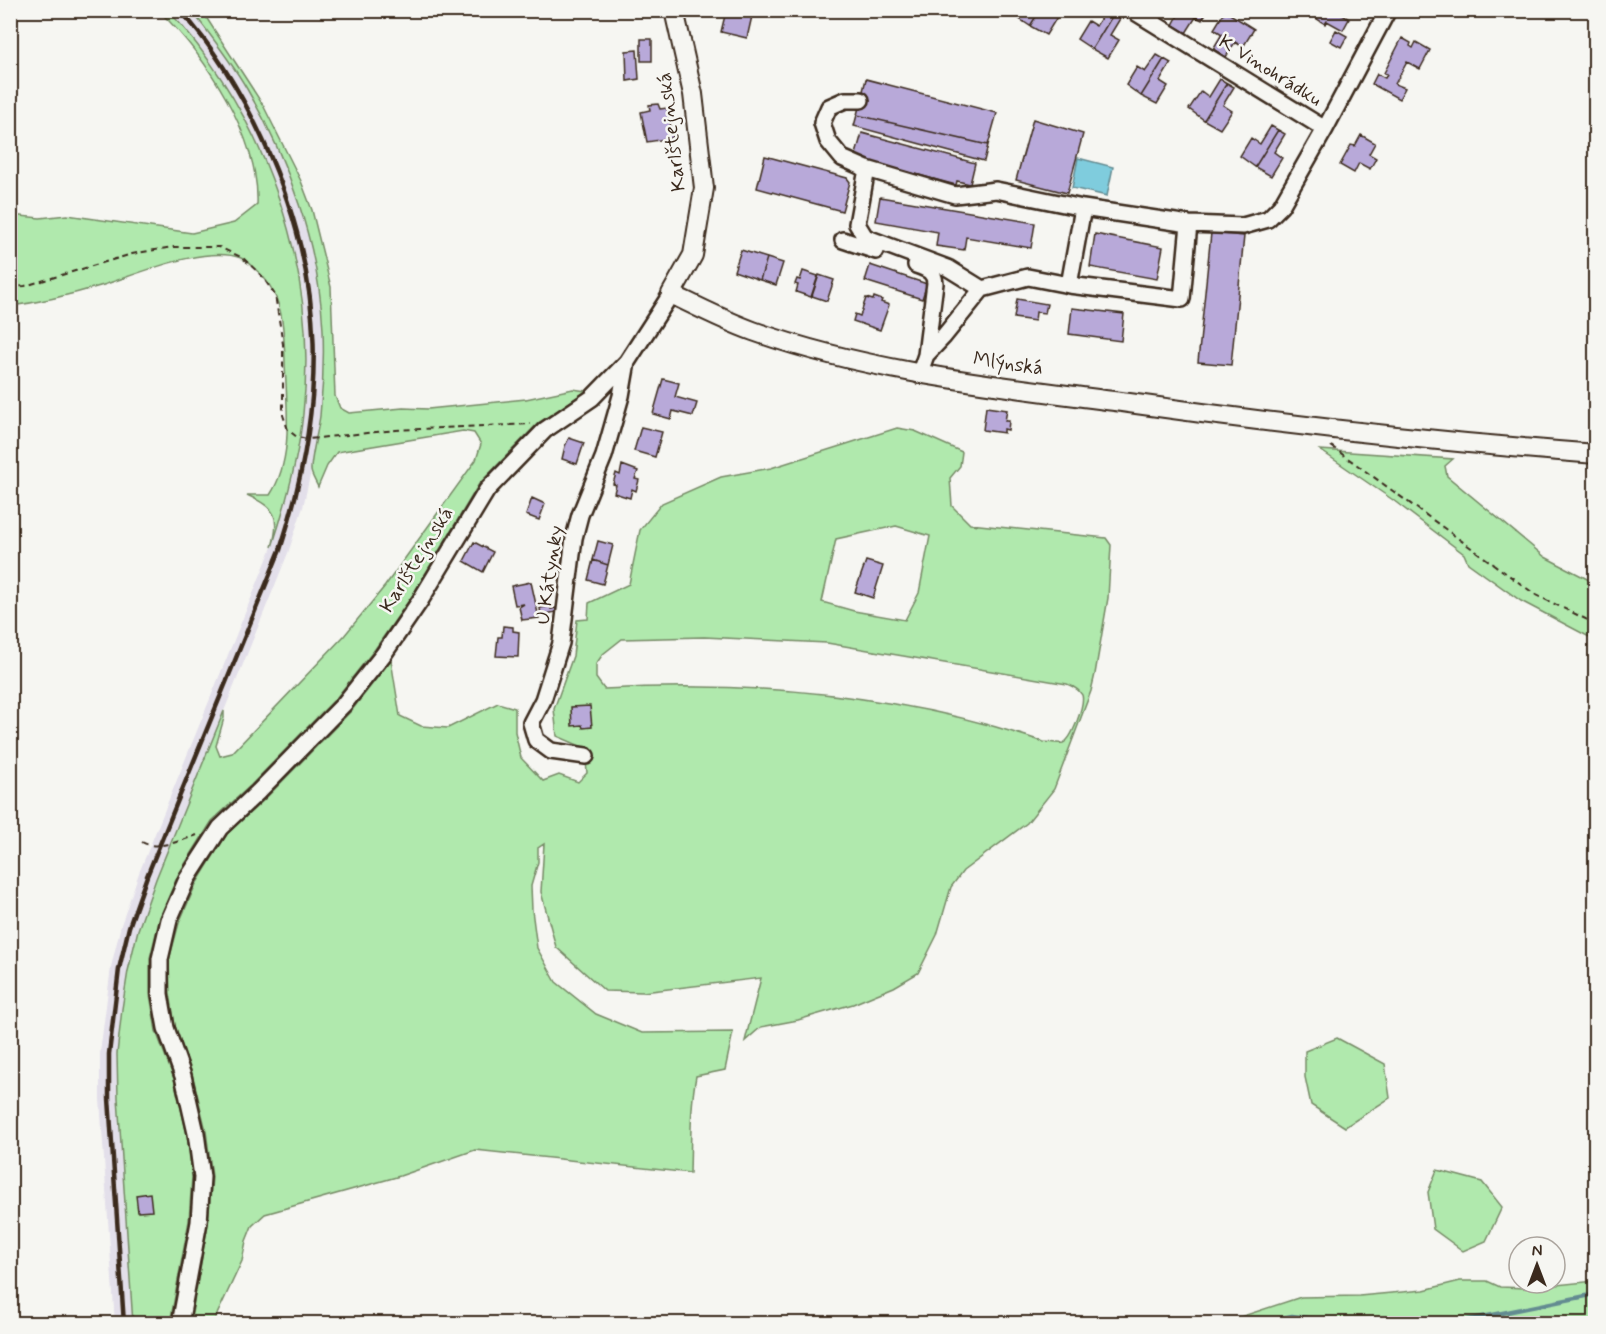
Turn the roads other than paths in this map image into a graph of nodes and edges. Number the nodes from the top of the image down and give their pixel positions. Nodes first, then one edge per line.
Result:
1 (674, 10) edge
2 (1132, 10) edge
3 (1388, 10) edge
4 (861, 100) dead end
5 (1325, 129) junction
6 (867, 169) junction
7 (1083, 208) junction
8 (1189, 224) junction
9 (843, 240) dead end
10 (1069, 285) junction
11 (982, 290) junction
12 (671, 294) junction
13 (926, 355) junction
14 (627, 362) junction
15 (919, 375) junction
16 (1596, 454) edge
17 (586, 756) dead end
18 (180, 1323) edge

1 - 12 main road, Karlštejnská
2 - 5 street, K Vinohrádku
3 - 5 street, K Vinohrádku
4 - 6 street
5 - 8 street, K Vinohrádku
6 - 7 street
6 - 11 street
7 - 8 street
7 - 10 street
8 - 10 street
9 - 13 street
10 - 11 street
11 - 13 street
12 - 14 street, Karlštejnská
12 - 15 main road, Mlýnská
13 - 15 street
14 - 17 street, U Kátynky
14 - 18 street, Karlštejnská
15 - 16 main road, Mlýnská

